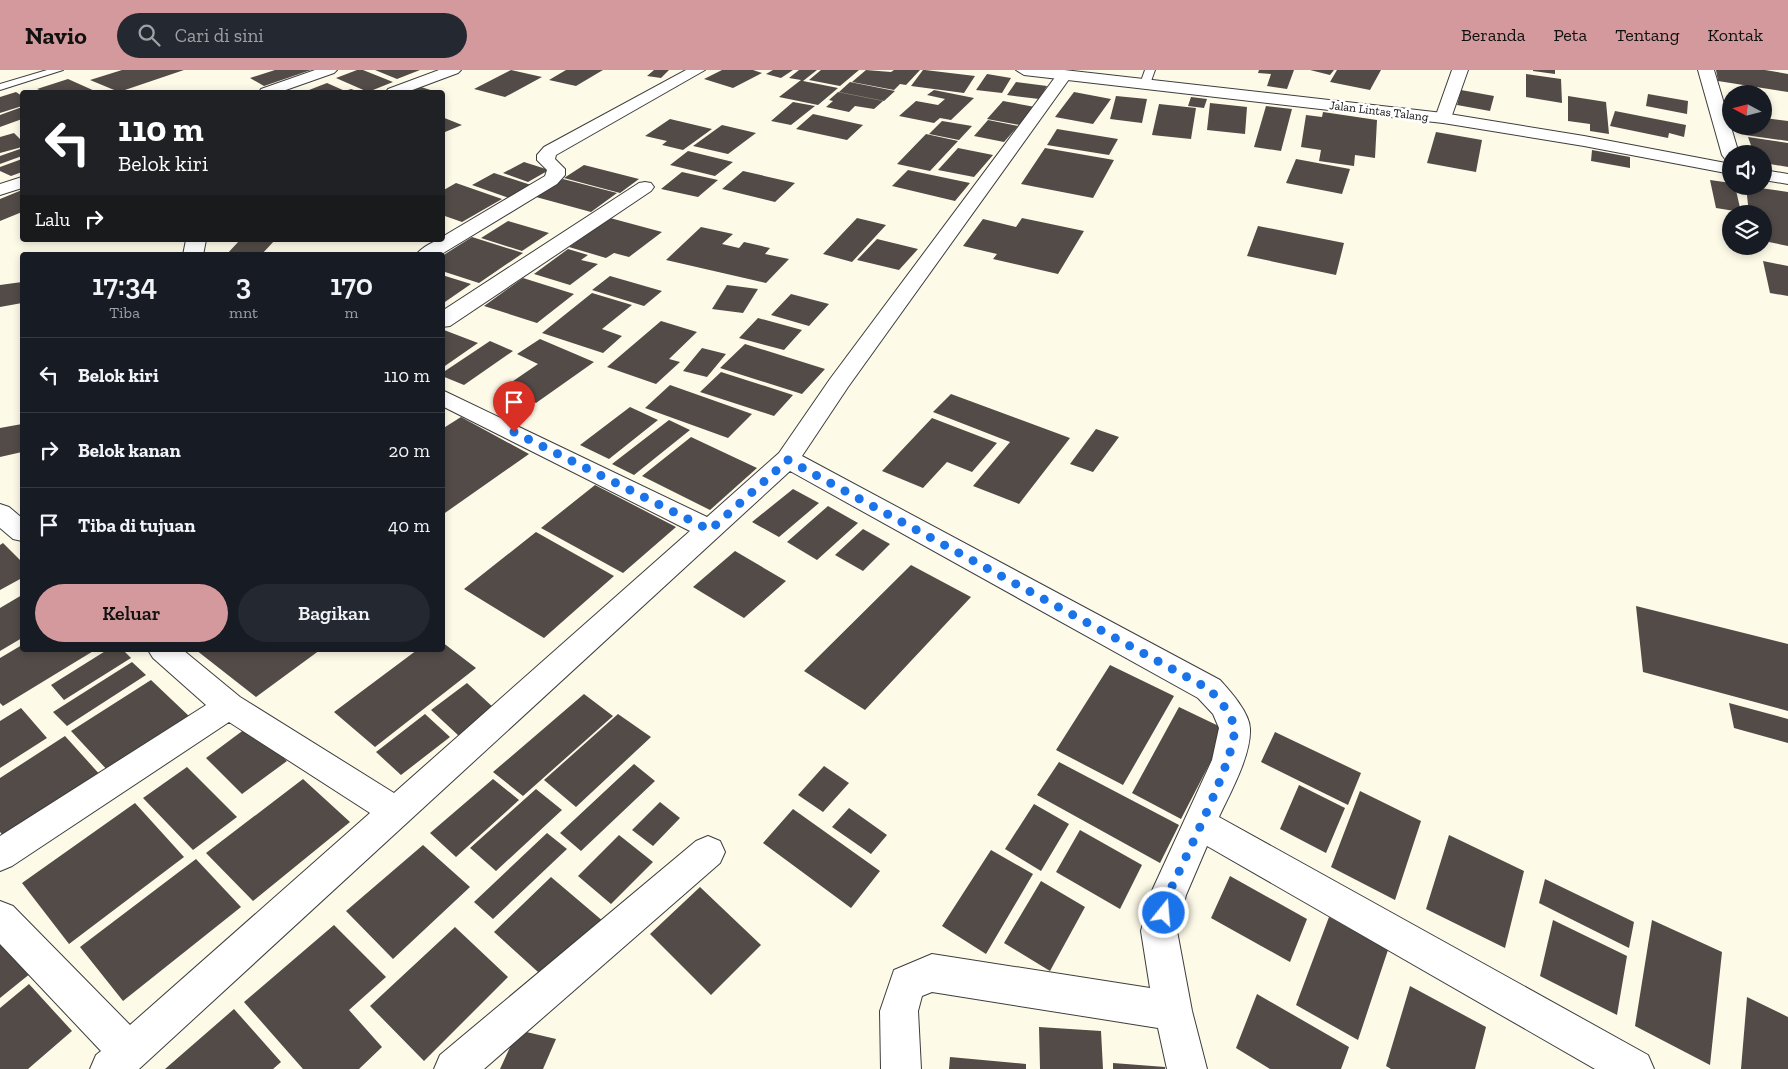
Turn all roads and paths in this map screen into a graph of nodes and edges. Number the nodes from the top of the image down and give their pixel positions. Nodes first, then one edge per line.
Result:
1 (58, 70) edge
2 (330, 70) edge
3 (453, 70) edge
4 (697, 70) edge
5 (1024, 70) edge
6 (1460, 70) edge
7 (1706, 70) edge
8 (1064, 75) junction
9 (1148, 77) edge
10 (0, 87) edge
11 (273, 90) edge
12 (399, 90) edge
13 (1442, 118) junction
14 (1728, 145) edge
15 (1722, 168) edge
16 (1772, 176) edge
17 (1788, 179) edge
18 (20, 183) edge
19 (645, 187) dead end
20 (0, 190) edge
21 (431, 252) edge
22 (445, 319) edge
23 (445, 398) edge
24 (788, 460) junction
25 (0, 513) edge
26 (20, 530) edge
27 (710, 530) junction
28 (165, 652) edge
29 (229, 706) junction
30 (396, 812) junction
31 (1200, 824) junction
32 (708, 852) dead end
33 (0, 855) edge
34 (0, 918) edge
35 (1173, 1011) junction
36 (120, 1061) edge
37 (454, 1069) edge
38 (901, 1069) edge
39 (1187, 1069) edge
40 (1634, 1069) edge

1 - 10 lane
2 - 11 street
3 - 12 street
4 - 21 street
5 - 8 street, Jalan Lintas Talang
6 - 13 street
7 - 14 street
8 - 9 street, Jalan Lintas Talang
8 - 24 street
9 - 13 street, Jalan Lintas Talang
13 - 15 street, Jalan Lintas Talang
16 - 17 street
18 - 20 street
19 - 22 street
23 - 27 street
24 - 27 street
24 - 31 street
25 - 26 street
27 - 30 street
28 - 29 street
29 - 30 street
29 - 33 street
30 - 36 street
31 - 35 street
31 - 40 street
32 - 37 street
34 - 36 street
35 - 38 street
35 - 39 street

